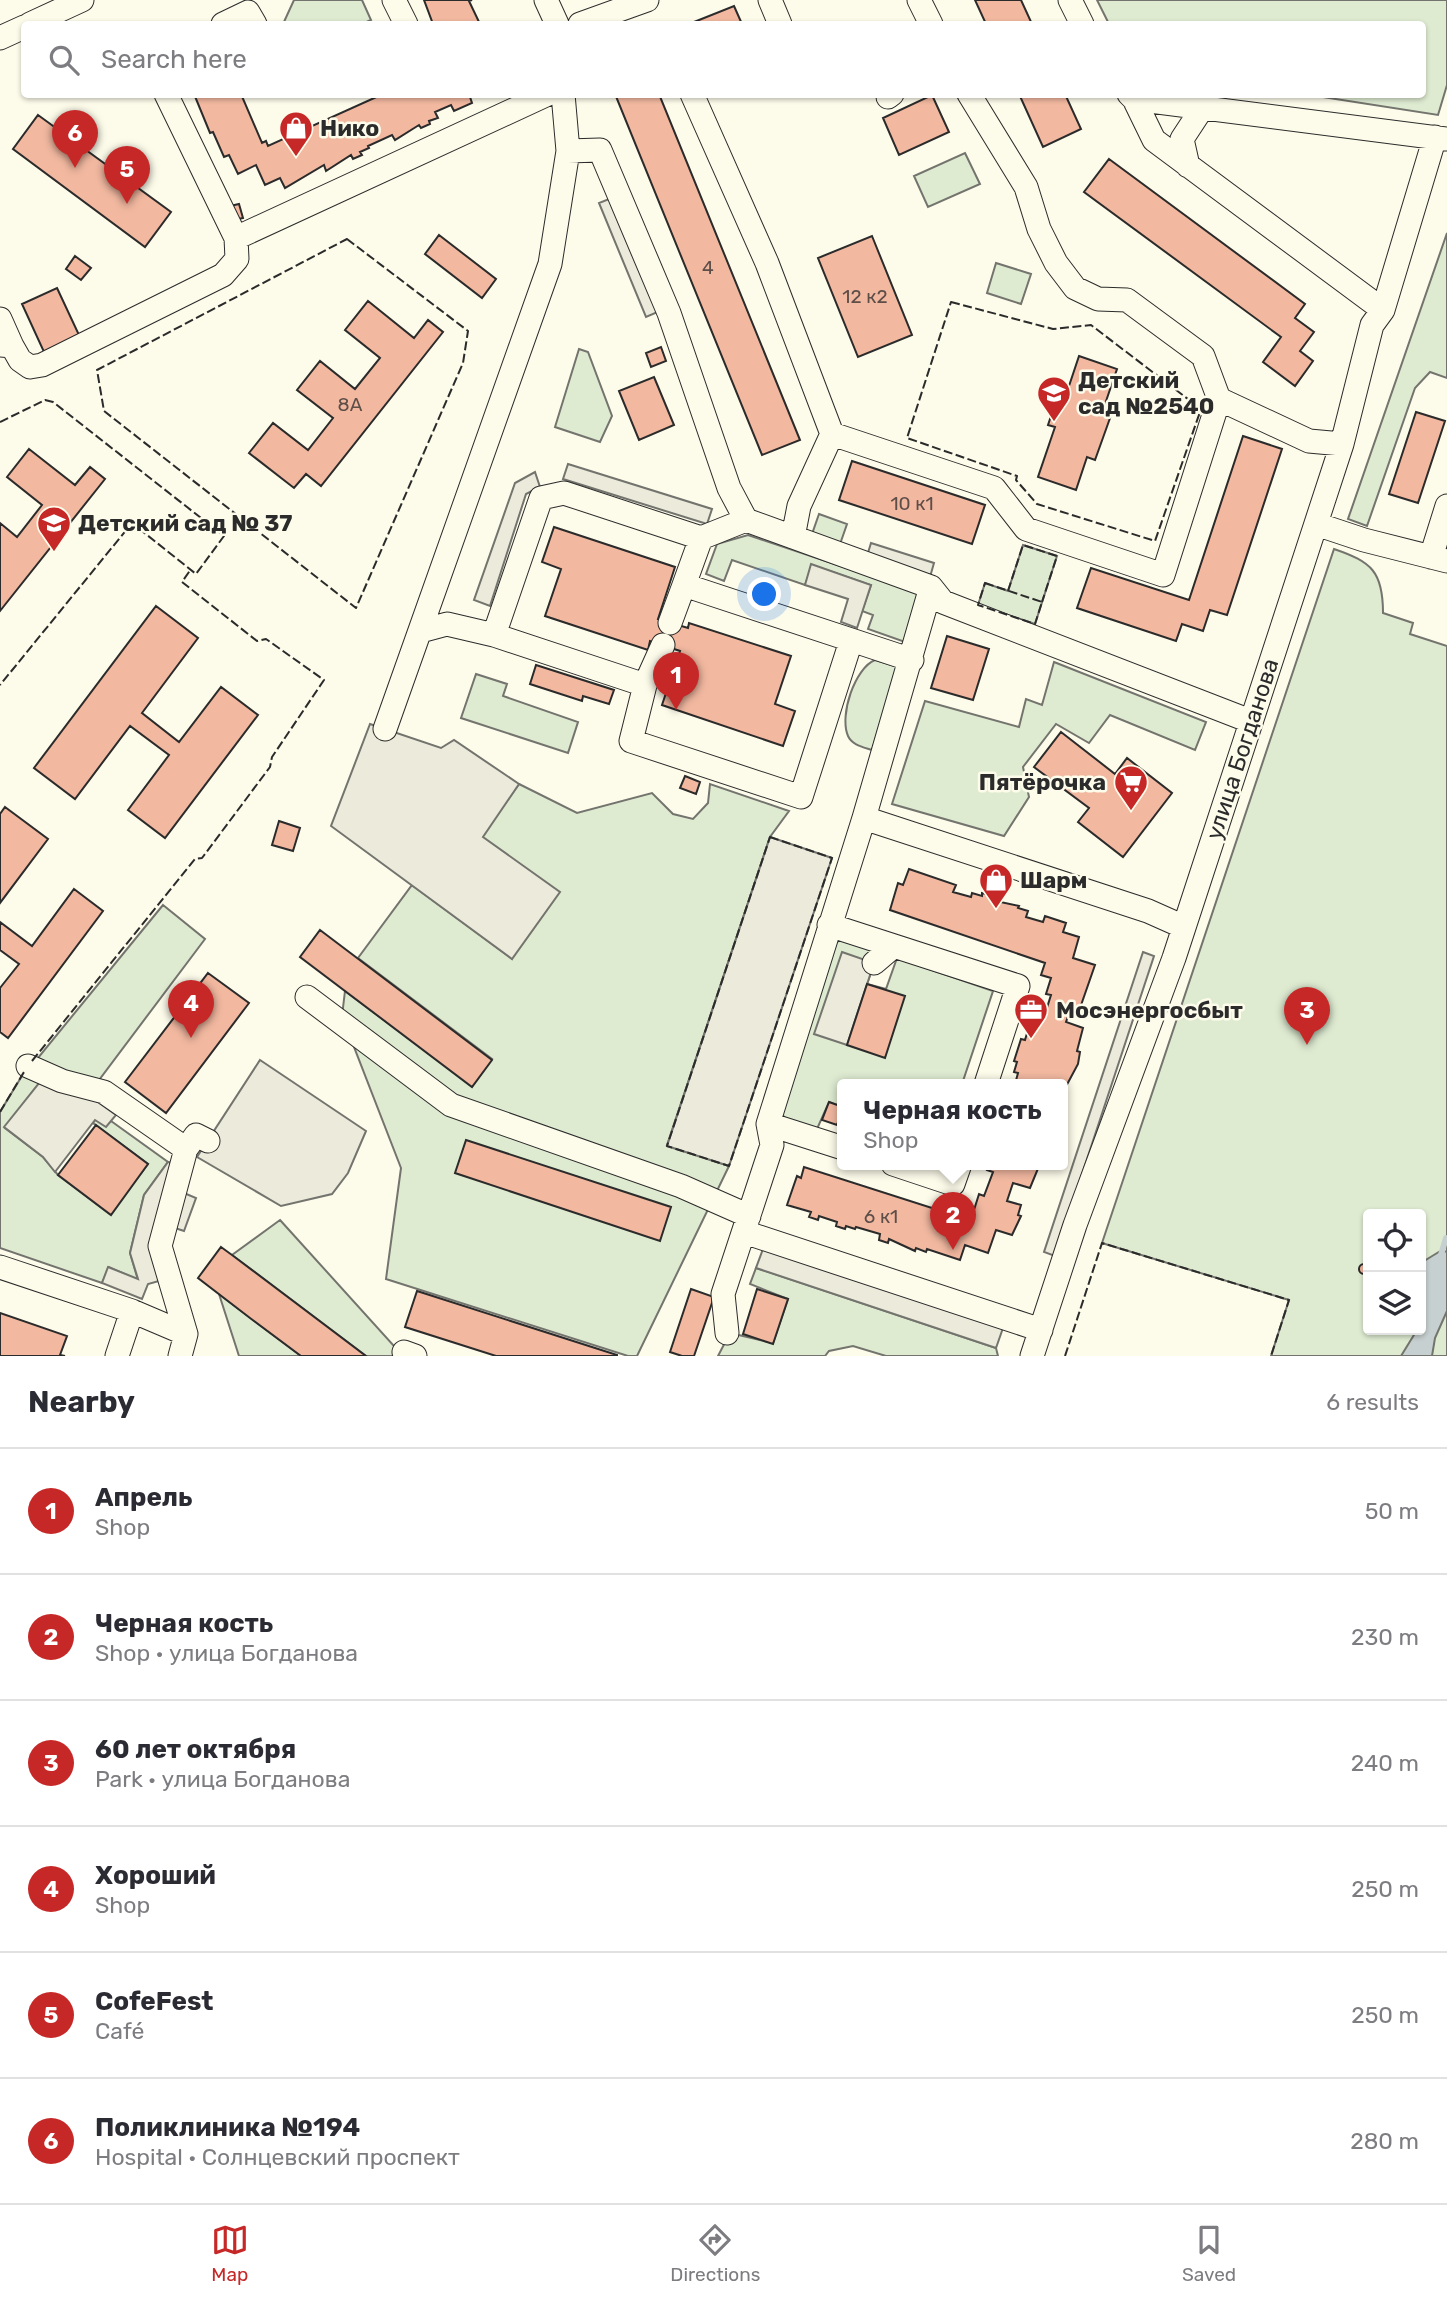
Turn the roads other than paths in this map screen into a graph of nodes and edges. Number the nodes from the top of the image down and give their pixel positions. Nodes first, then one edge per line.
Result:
1 (82, 0) edge
2 (394, 0) edge
3 (547, 0) edge
4 (647, 0) edge
5 (770, 0) edge
6 (919, 0) edge
7 (1070, 0) edge
8 (36, 21) edge
9 (229, 21) edge
10 (253, 21) edge
11 (404, 21) edge
12 (556, 21) edge
13 (588, 21) edge
14 (779, 21) edge
15 (930, 21) edge
16 (1080, 21) edge
17 (21, 28) edge
18 (0, 38) edge
19 (168, 98) edge
20 (539, 98) edge
21 (563, 98) edge
22 (694, 98) edge
23 (971, 98) edge
24 (1133, 98) edge
25 (1139, 98) edge
26 (1203, 107) junction
27 (1441, 138) edge
28 (568, 151) junction
29 (1188, 166) junction
30 (236, 238) junction
31 (1382, 310) junction
32 (0, 319) edge
33 (6, 346) edge
34 (1219, 399) junction
35 (832, 434) junction
36 (1342, 444) junction
37 (1447, 506) edge
38 (746, 520) junction
39 (1316, 524) junction
40 (793, 537) junction
41 (701, 538) junction
42 (1439, 559) edge
43 (684, 585) junction
44 (931, 587) junction
45 (670, 623) dead end
46 (421, 631) junction
47 (494, 635) junction
48 (850, 641) junction
49 (663, 645) dead end
50 (912, 660) junction
51 (645, 685) junction
52 (1250, 722) junction
53 (385, 729) dead end
54 (864, 818) junction
55 (829, 925) junction
56 (1184, 927) junction
57 (894, 946) junction
58 (874, 963) dead end
59 (307, 997) dead end
60 (28, 1066) dead end
61 (988, 1079) edge
62 (768, 1124) junction
63 (837, 1146) edge
64 (911, 1170) edge
65 (958, 1170) edge
66 (746, 1224) junction
67 (0, 1267) edge
68 (132, 1311) junction
69 (1041, 1330) junction
70 (727, 1333) dead end
71 (183, 1345) edge
72 (117, 1356) edge
73 (1032, 1356) edge

1 - 8 street
2 - 11 street
3 - 12 street
4 - 13 street
5 - 14 street
6 - 15 street
7 - 16 street
9 - 10 street
17 - 18 street
19 - 30 street
20 - 30 street
21 - 28 street
22 - 35 street
23 - 34 street
24 - 29 street
25 - 26 street, улица Богданова
26 - 27 street, улица Богданова
26 - 29 street
27 - 31 street, улица Богданова
28 - 38 street
28 - 46 street
29 - 31 street
30 - 33 street
31 - 36 street, улица Богданова
32 - 33 street
34 - 35 street
34 - 36 street
35 - 40 street
36 - 39 street, улица Богданова
37 - 42 street
38 - 40 street
38 - 41 street
39 - 42 street
39 - 52 street, улица Богданова
40 - 44 street
41 - 43 street
41 - 47 street
43 - 45 street
43 - 48 street
44 - 50 street
44 - 52 street
46 - 47 street
46 - 53 street
47 - 51 street
48 - 50 street
48 - 51 street
49 - 51 street
50 - 54 street
52 - 56 street, улица Богданова
54 - 55 street
54 - 56 street
55 - 57 street
55 - 62 street
56 - 69 street, улица Богданова
57 - 58 street
57 - 61 street
59 - 66 street
60 - 71 street
62 - 63 street
62 - 66 street
64 - 65 street
66 - 69 street
66 - 70 street
67 - 68 street
68 - 71 street
68 - 72 street
69 - 73 street, улица Богданова

